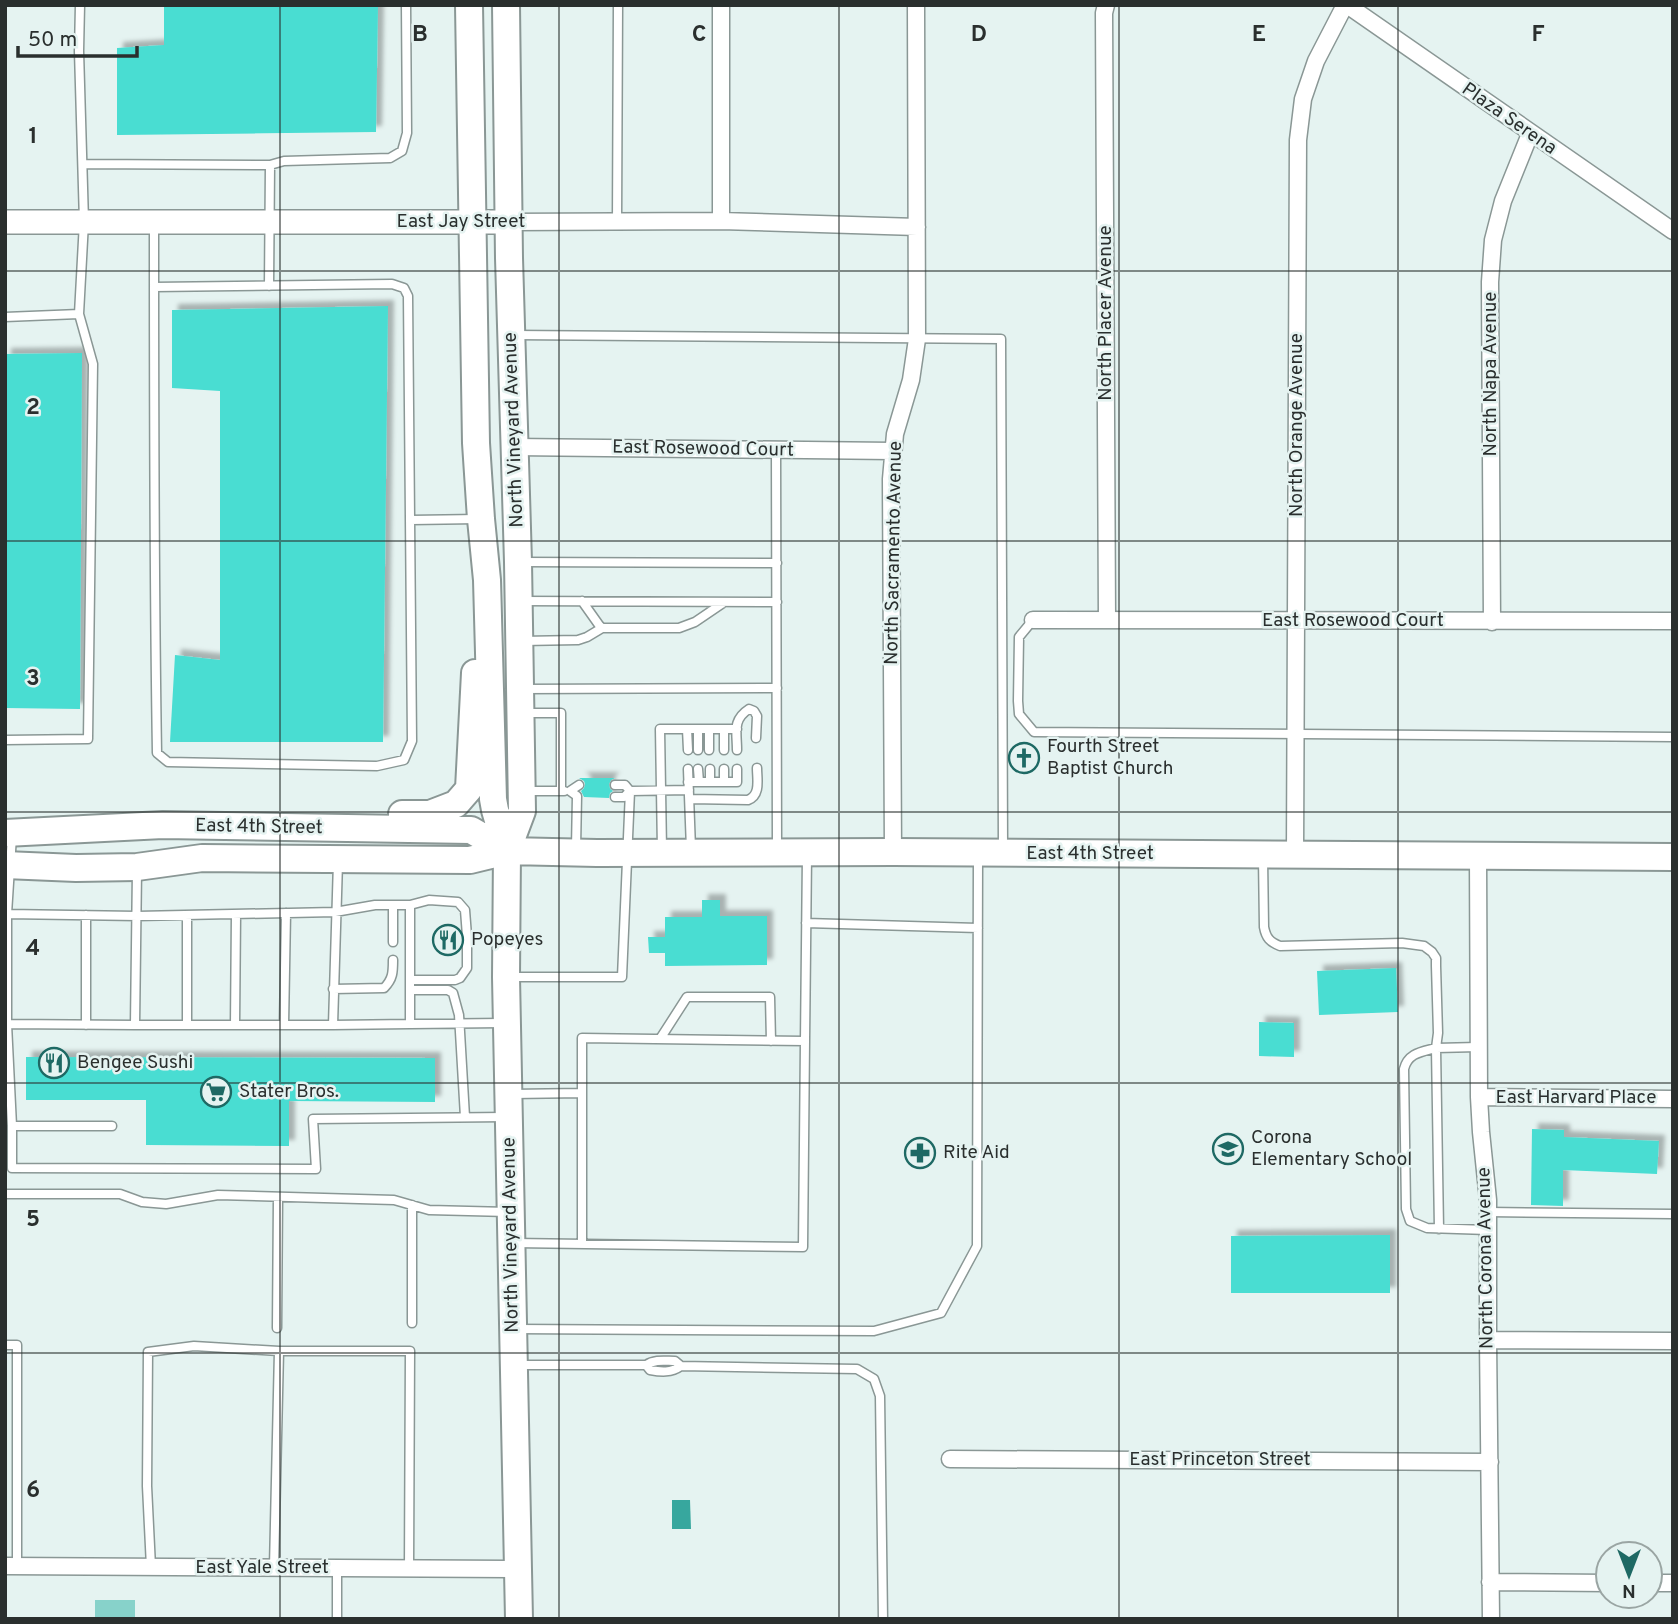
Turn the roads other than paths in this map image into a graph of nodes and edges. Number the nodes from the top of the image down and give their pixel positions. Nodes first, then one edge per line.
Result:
1 (80, 5) edge
2 (406, 5) edge
3 (469, 5) edge
4 (506, 5) edge
5 (618, 5) edge
6 (721, 5) edge
7 (916, 5) edge
8 (1106, 5) edge
9 (1346, 5) edge
10 (1530, 134) junction
11 (83, 164) junction
12 (270, 165) junction
13 (721, 221) junction
14 (5, 222) edge
15 (84, 222) junction
16 (154, 222) junction
17 (270, 222) junction
18 (472, 222) junction
19 (509, 222) junction
20 (617, 222) junction
21 (916, 227) junction
22 (1673, 231) edge
23 (269, 286) junction
24 (154, 287) junction
25 (79, 314) junction
26 (5, 317) edge
27 (511, 335) junction
28 (917, 339) junction
29 (476, 443) junction
30 (514, 447) junction
31 (776, 450) junction
32 (893, 451) junction
33 (481, 519) junction
34 (411, 520) junction
35 (518, 562) junction
36 (776, 563) junction
37 (518, 601) junction
38 (582, 601) junction
39 (724, 602) junction
40 (777, 602) junction
41 (1033, 620) joint
42 (1107, 620) junction
43 (1673, 621) edge
44 (1296, 622) junction
45 (1492, 622) junction
46 (602, 628) junction
47 (519, 641) junction
48 (489, 643) junction
49 (777, 688) junction
50 (520, 701) junction
51 (687, 729) junction
52 (698, 729) junction
53 (709, 729) junction
54 (724, 729) junction
55 (737, 729) junction
56 (1296, 734) junction
57 (1673, 737) edge
58 (757, 738) dead end
59 (5, 740) edge
60 (688, 750) dead end
61 (698, 750) dead end
62 (709, 750) dead end
63 (724, 750) dead end
64 (737, 750) dead end
65 (757, 768) dead end
66 (688, 769) dead end
67 (698, 769) dead end
68 (710, 769) dead end
69 (724, 769) dead end
70 (737, 769) dead end
71 (710, 781) junction
72 (699, 782) junction
73 (724, 782) junction
74 (579, 785) dead end
75 (615, 785) dead end
76 (689, 790) junction
77 (522, 791) junction
78 (662, 791) junction
79 (629, 792) junction
80 (572, 794) junction
81 (615, 797) dead end
82 (187, 826) junction
83 (8, 833) edge
84 (507, 851) junction
85 (691, 852) junction
86 (777, 852) junction
87 (807, 852) junction
88 (893, 852) junction
89 (576, 853) junction
90 (626, 853) junction
91 (662, 853) junction
92 (990, 853) junction
93 (1263, 855) junction
94 (1295, 855) junction
95 (1478, 856) junction
96 (1673, 858) edge
97 (338, 859) junction
98 (8, 865) edge
99 (137, 867) junction
100 (393, 905) junction
101 (411, 905) junction
102 (335, 912) junction
103 (286, 913) junction
104 (7, 914) edge
105 (236, 914) junction
106 (86, 915) junction
107 (187, 915) junction
108 (137, 916) junction
109 (806, 923) junction
110 (978, 928) junction
111 (393, 942) dead end
112 (393, 960) dead end
113 (506, 977) junction
114 (410, 980) junction
115 (333, 989) junction
116 (410, 990) junction
117 (460, 1023) junction
118 (507, 1023) junction
119 (7, 1024) junction
120 (410, 1024) junction
121 (86, 1025) junction
122 (135, 1025) junction
123 (187, 1025) junction
124 (235, 1025) junction
125 (284, 1025) junction
126 (333, 1025) junction
127 (660, 1039) junction
128 (771, 1041) junction
129 (805, 1041) junction
130 (1478, 1047) junction
131 (1436, 1048) junction
132 (582, 1093) junction
133 (1479, 1097) junction
134 (1673, 1099) edge
135 (509, 1105) junction
136 (465, 1117) junction
137 (12, 1126) junction
138 (112, 1126) dead end
139 (5, 1194) edge
140 (278, 1197) junction
141 (412, 1205) junction
142 (511, 1212) junction
143 (1488, 1212) junction
144 (1673, 1214) edge
145 (1439, 1229) junction
146 (1488, 1230) junction
147 (511, 1243) junction
148 (582, 1243) junction
149 (412, 1323) dead end
150 (277, 1328) dead end
151 (513, 1329) junction
152 (1488, 1340) junction
153 (1673, 1341) edge
154 (5, 1345) edge
155 (279, 1351) junction
156 (514, 1365) junction
157 (950, 1458) dead end
158 (1490, 1462) junction
159 (11, 1566) edge
160 (151, 1567) junction
161 (274, 1568) junction
162 (337, 1568) junction
163 (409, 1569) junction
164 (518, 1569) junction
165 (1490, 1582) junction
166 (1594, 1583) edge
167 (337, 1619) edge
168 (519, 1619) edge
169 (883, 1619) edge
170 (1491, 1619) edge

1 - 11 lane
2 - 12 lane
3 - 18 main road, North Vineyard Avenue
4 - 19 main road, North Vineyard Avenue
5 - 20 lane
6 - 13 street
7 - 21 street, North Sacramento Avenue
8 - 42 street, North Placer Avenue
9 - 10 street, Plaza Serena
9 - 44 street, North Orange Avenue
10 - 22 street, Plaza Serena
10 - 45 street, North Napa Avenue
11 - 12 lane
11 - 15 lane
12 - 17 lane
13 - 20 street, East Jay Street
13 - 21 street, East Jay Street
14 - 15 street, East Jay Street
15 - 16 street, East Jay Street
15 - 25 lane
16 - 17 street, East Jay Street
16 - 24 lane
17 - 18 street, East Jay Street
17 - 23 lane
18 - 19 street, East Jay Street
18 - 29 main road, North Vineyard Avenue
19 - 20 street, East Jay Street
19 - 27 main road, North Vineyard Avenue
21 - 28 street, North Sacramento Avenue
23 - 24 lane
23 - 34 lane
24 - 34 lane
25 - 26 lane
25 - 59 lane
27 - 28 lane
27 - 30 main road, North Vineyard Avenue
28 - 32 street, North Sacramento Avenue
28 - 92 lane
29 - 33 main road, North Vineyard Avenue
29 - 37 main road
30 - 31 street, East Rosewood Court
30 - 35 main road, North Vineyard Avenue
31 - 32 street, East Rosewood Court
31 - 36 lane
32 - 88 street, North Sacramento Avenue
33 - 34 lane
33 - 48 main road, North Vineyard Avenue
35 - 36 lane
35 - 37 main road, North Vineyard Avenue
36 - 40 lane
37 - 38 lane
37 - 47 main road, North Vineyard Avenue
38 - 39 lane
38 - 46 lane
39 - 40 lane
39 - 46 lane
40 - 49 lane
41 - 42 street, East Rosewood Court
41 - 56 lane
42 - 44 street, East Rosewood Court
43 - 45 street, East Rosewood Court
44 - 45 street, East Rosewood Court
44 - 56 street, North Orange Avenue
46 - 47 lane
47 - 50 main road, North Vineyard Avenue
48 - 82 main road
48 - 84 main road, North Vineyard Avenue
49 - 50 lane
49 - 86 lane
50 - 77 main road, North Vineyard Avenue
50 - 80 lane
51 - 52 lane
51 - 60 lane
51 - 78 lane
52 - 53 lane
52 - 61 lane
53 - 54 lane
53 - 62 lane
54 - 55 lane
54 - 63 lane
55 - 58 lane
55 - 64 lane
56 - 57 lane
56 - 94 street, North Orange Avenue
65 - 76 lane
66 - 76 lane
67 - 72 lane
68 - 71 lane
69 - 73 lane
70 - 73 lane
71 - 72 lane
71 - 73 lane
72 - 76 lane
74 - 80 lane
75 - 79 lane
76 - 78 lane
76 - 85 lane
77 - 80 lane
77 - 84 main road, North Vineyard Avenue
78 - 79 lane
78 - 91 lane
79 - 81 lane
79 - 90 lane
80 - 89 lane
82 - 83 main road, East 4th Street
82 - 84 main road, East 4th Street
83 - 98 lane
84 - 89 main road, East 4th Street
84 - 97 main road, East 4th Street
84 - 113 main road, North Vineyard Avenue
85 - 86 main road, East 4th Street
85 - 91 main road, East 4th Street
86 - 87 main road, East 4th Street
87 - 88 main road, East 4th Street
87 - 109 lane
88 - 92 main road, East 4th Street
89 - 90 main road, East 4th Street
90 - 91 main road, East 4th Street
90 - 113 lane
92 - 93 main road, East 4th Street
92 - 110 lane
93 - 94 main road, East 4th Street
93 - 131 lane
94 - 95 main road, East 4th Street
95 - 96 main road, East 4th Street
95 - 130 street, North Corona Avenue
97 - 99 main road, East 4th Street
97 - 102 lane
98 - 99 main road, East 4th Street
98 - 104 lane
99 - 108 lane
100 - 101 lane
100 - 102 lane
100 - 111 lane
101 - 114 lane
101 - 114 lane
102 - 103 lane
102 - 115 lane
103 - 105 lane
103 - 125 lane
104 - 106 lane
104 - 119 lane
105 - 107 lane
105 - 124 lane
106 - 108 lane
106 - 121 lane
107 - 108 lane
107 - 123 lane
108 - 122 lane
109 - 110 lane
109 - 129 lane
110 - 151 lane
112 - 115 lane
113 - 118 main road, North Vineyard Avenue
114 - 116 lane
115 - 126 lane
116 - 117 lane
116 - 120 lane
117 - 118 lane
117 - 120 lane
117 - 136 lane
118 - 135 main road, North Vineyard Avenue
119 - 121 lane
119 - 137 lane
120 - 126 lane
121 - 122 lane
122 - 123 lane
123 - 124 lane
124 - 125 lane
125 - 126 lane
127 - 128 lane
127 - 128 lane
127 - 132 lane
128 - 129 lane
129 - 148 lane
130 - 131 lane
130 - 133 street, North Corona Avenue
131 - 145 lane
131 - 145 lane
132 - 135 lane
132 - 148 lane
133 - 134 street, East Harvard Place
133 - 143 street, North Corona Avenue
135 - 136 lane
135 - 142 main road, North Vineyard Avenue
136 - 137 lane
137 - 138 lane
139 - 140 lane
140 - 141 lane
140 - 150 lane
141 - 142 lane
141 - 149 lane
142 - 147 main road, North Vineyard Avenue
143 - 144 lane
143 - 146 street, North Corona Avenue
145 - 146 lane
146 - 152 street, North Corona Avenue
147 - 148 lane
147 - 151 main road, North Vineyard Avenue
151 - 156 main road, North Vineyard Avenue
152 - 153 street
152 - 158 street, North Corona Avenue
154 - 159 lane
155 - 160 lane
155 - 161 lane
155 - 163 lane
156 - 164 main road, North Vineyard Avenue
156 - 169 lane
157 - 158 street, East Princeton Street
158 - 165 street, North Corona Avenue
159 - 160 street, East Yale Street
160 - 161 street, East Yale Street
161 - 162 street, East Yale Street
162 - 163 street, East Yale Street
162 - 167 lane
163 - 164 street, East Yale Street
164 - 168 main road, North Vineyard Avenue
165 - 166 street
165 - 170 street, North Corona Avenue

